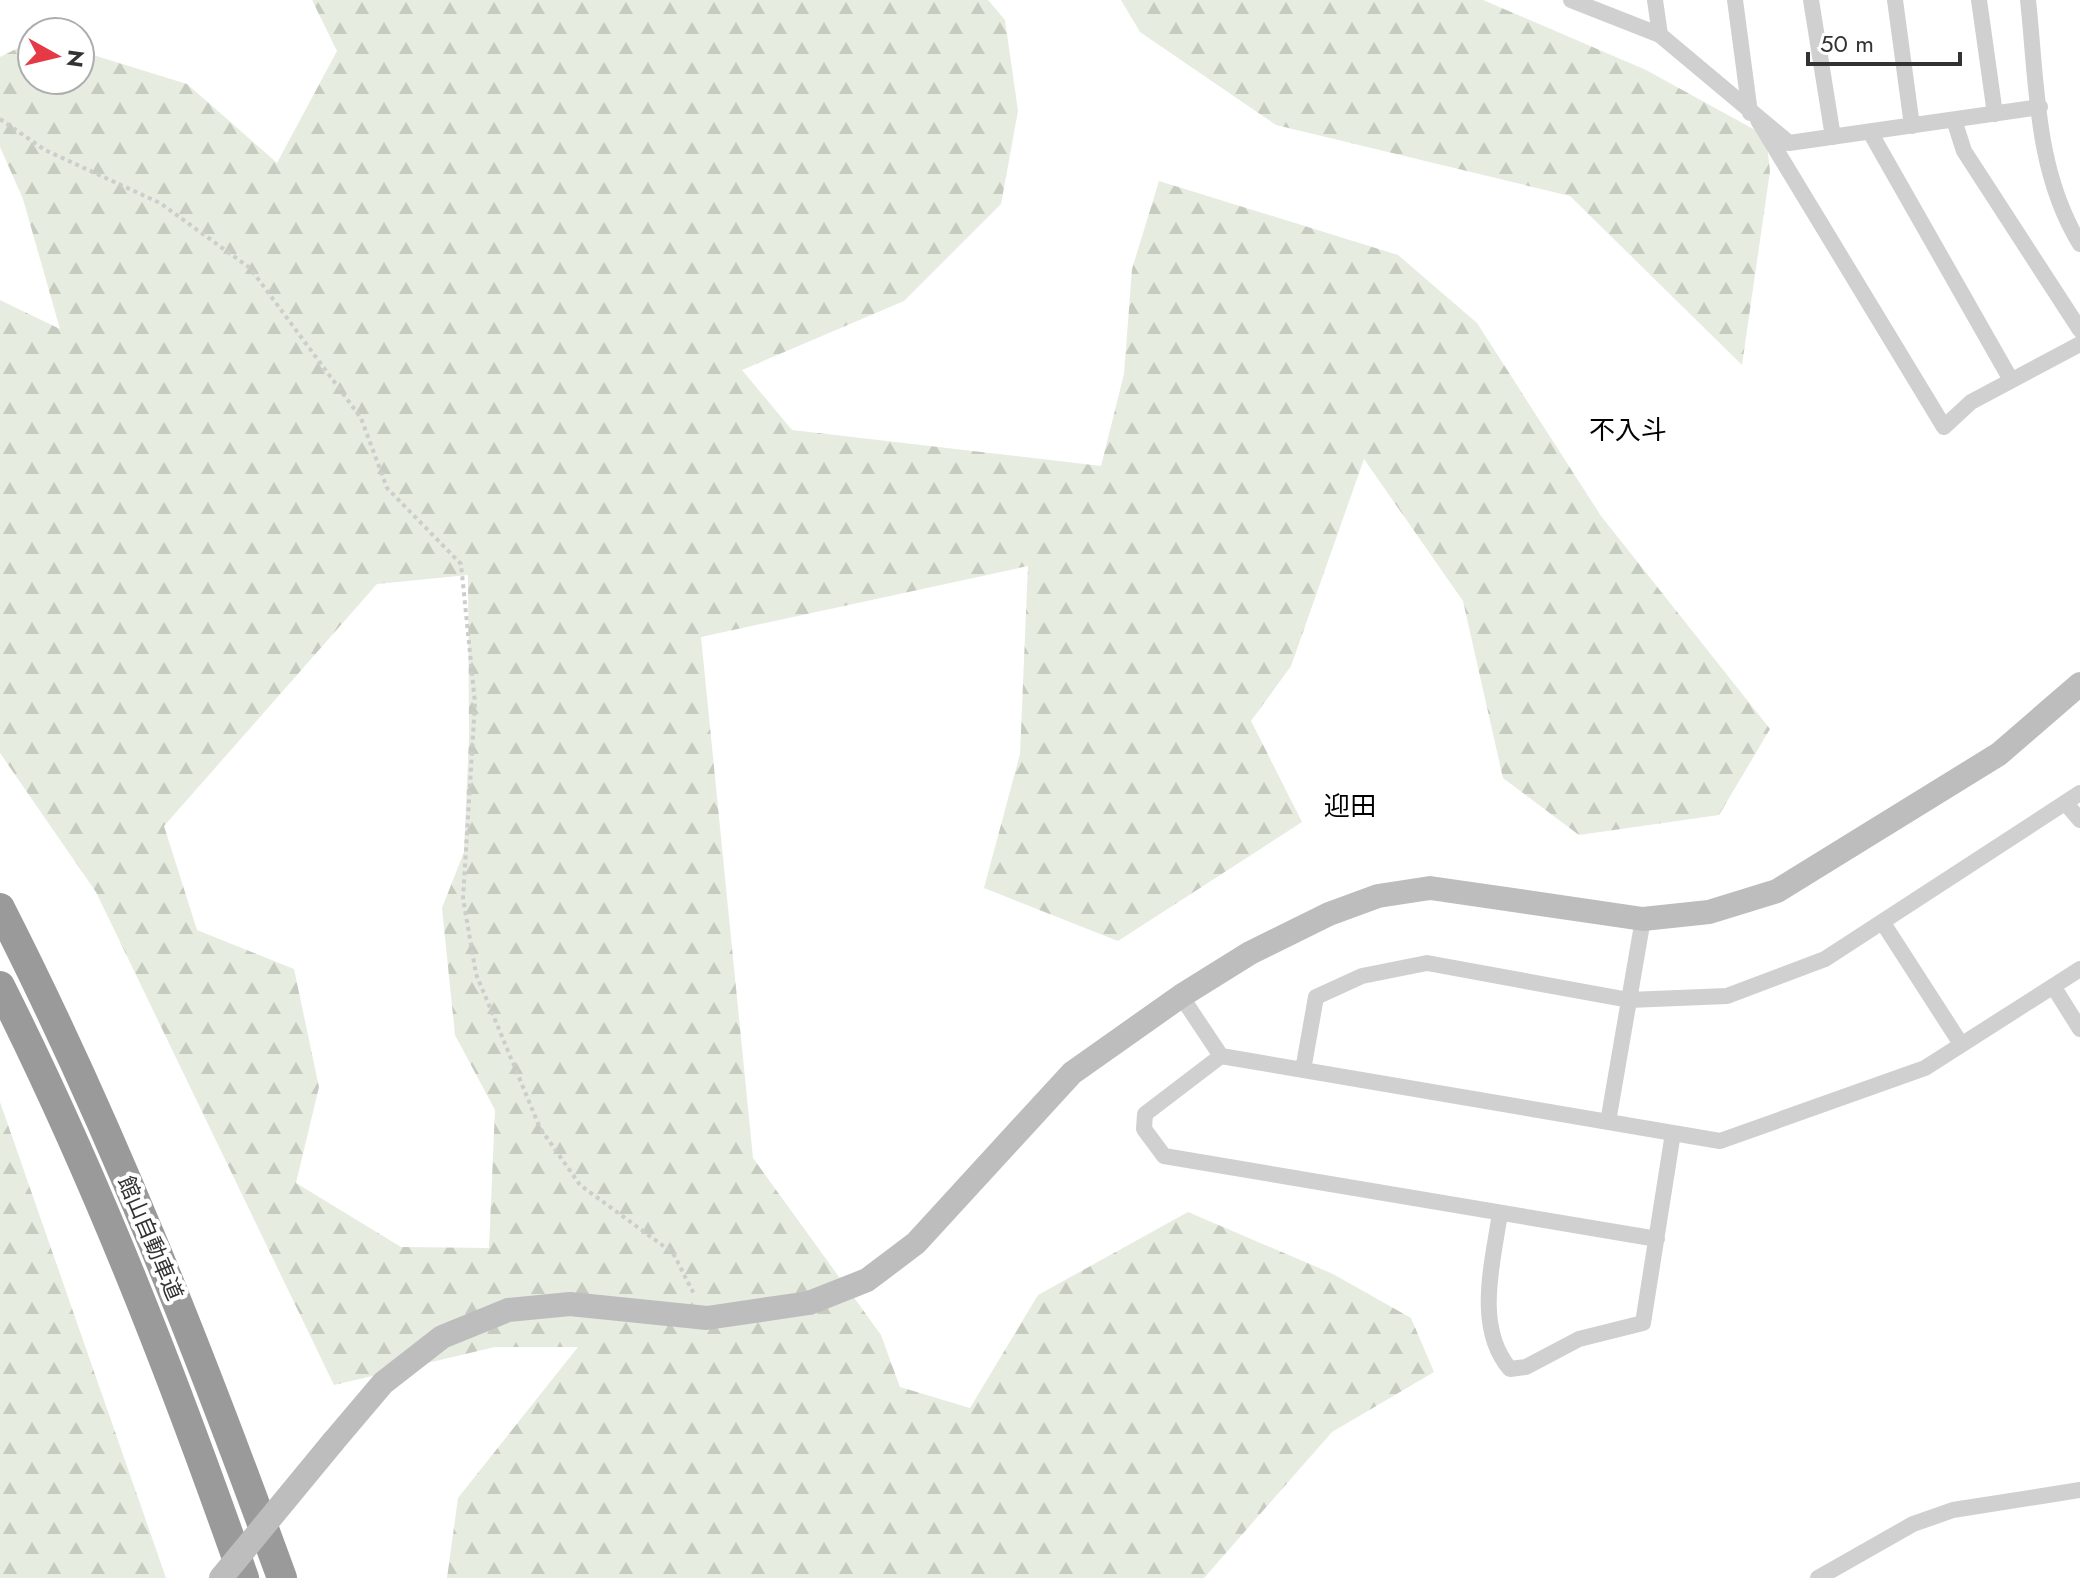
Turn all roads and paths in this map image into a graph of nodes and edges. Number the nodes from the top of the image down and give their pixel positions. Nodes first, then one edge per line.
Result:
1 (1571, 0) edge
2 (1655, 0) edge
3 (1735, 0) edge
4 (1811, 0) edge
5 (1895, 0) edge
6 (1979, 0) edge
7 (2028, 0) edge
8 (1660, 35) junction
9 (2040, 107) junction
10 (1995, 114) junction
11 (1754, 117) junction
12 (0, 119) edge
13 (1954, 120) junction
14 (1912, 126) junction
15 (1870, 132) junction
16 (1833, 137) junction
17 (2080, 244) edge
18 (2080, 330) edge
19 (2080, 344) edge
20 (2011, 380) junction
21 (2080, 684) edge
22 (2074, 799) edge
23 (2080, 820) edge
24 (0, 908) edge
25 (1643, 919) junction
26 (1883, 923) junction
27 (2080, 969) edge
28 (0, 986) edge
29 (2053, 986) junction
30 (1181, 996) junction
31 (1629, 1000) junction
32 (2080, 1029) edge
33 (1961, 1044) junction
34 (1221, 1056) junction
35 (1303, 1070) junction
36 (1608, 1122) junction
37 (1673, 1133) junction
38 (1500, 1213) junction
39 (1657, 1239) junction
40 (707, 1318) junction
41 (2080, 1490) edge
42 (221, 1578) edge
43 (244, 1578) edge
44 (282, 1578) edge
45 (1818, 1578) edge

1 - 8 street
2 - 8 street
3 - 11 street
4 - 16 street
5 - 14 street
6 - 10 street
7 - 9 street
8 - 11 street
9 - 10 street
9 - 17 street
10 - 13 street
11 - 16 street
11 - 20 street
12 - 40 path
13 - 14 street
13 - 18 street
14 - 15 street
15 - 16 street
15 - 20 street
19 - 20 street
21 - 25 street
22 - 23 street
22 - 26 street
24 - 44 highway, 館山自動車道
25 - 30 street
25 - 31 street
26 - 31 street
26 - 33 street
27 - 29 street
28 - 43 highway, 館山自動車道
29 - 32 street
29 - 33 street
30 - 34 street
30 - 40 street
31 - 35 street
31 - 36 street
33 - 37 street
34 - 35 street
34 - 38 street
35 - 36 street
36 - 37 street
37 - 39 street
38 - 39 street
38 - 39 street
40 - 42 street, bridge
41 - 45 street

